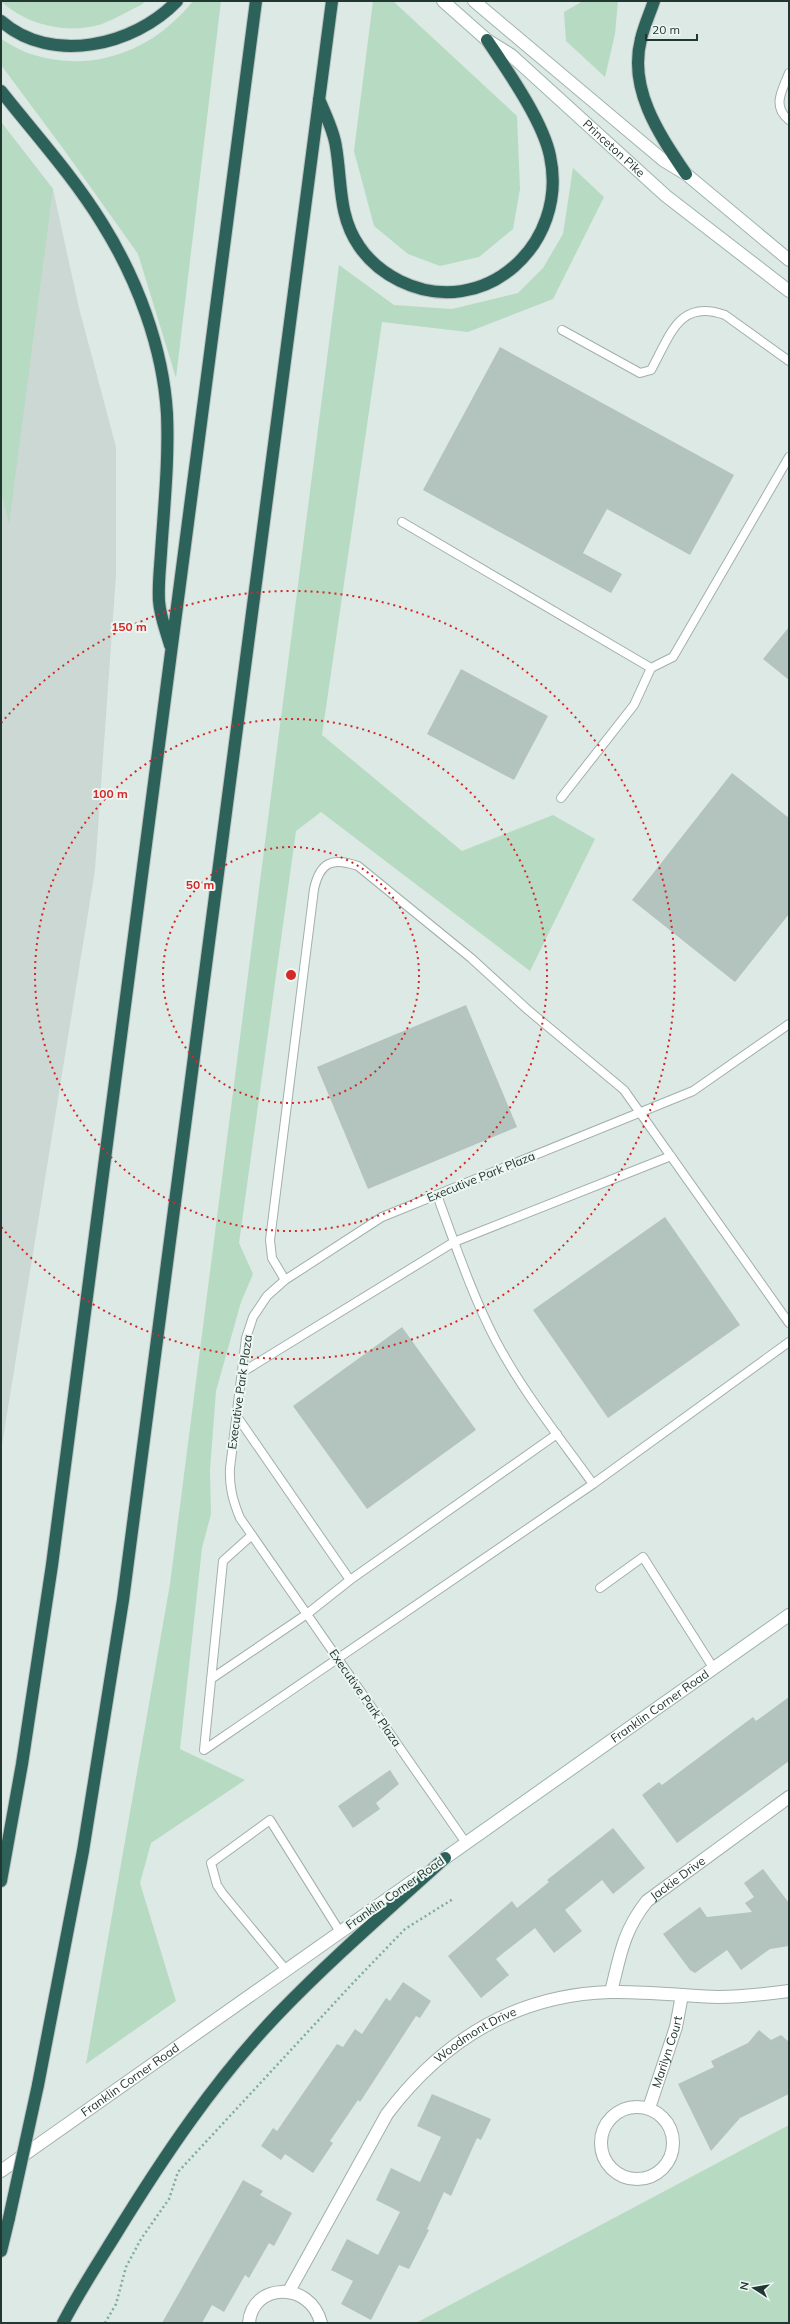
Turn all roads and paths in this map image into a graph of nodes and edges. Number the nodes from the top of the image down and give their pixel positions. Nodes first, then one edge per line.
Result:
1 (177, 1) edge
2 (256, 1) edge
3 (332, 1) edge
4 (443, 1) edge
5 (474, 1) edge
6 (654, 1) edge
7 (1, 20) edge
8 (487, 40) junction
9 (789, 73) edge
10 (1, 91) edge
11 (318, 97) junction
12 (789, 120) edge
13 (686, 174) junction
14 (789, 260) edge
15 (789, 291) edge
16 (562, 330) dead end
17 (789, 361) edge
18 (789, 457) edge
19 (402, 522) dead end
20 (172, 652) junction
21 (651, 668) junction
22 (561, 798) dead end
23 (789, 1024) edge
24 (640, 1111) junction
25 (671, 1156) junction
26 (437, 1195) junction
27 (454, 1242) junction
28 (285, 1280) junction
29 (789, 1323) edge
30 (789, 1342) edge
31 (242, 1373) junction
32 (236, 1415) junction
33 (557, 1434) junction
34 (593, 1484) junction
35 (252, 1535) junction
36 (350, 1580) junction
37 (600, 1588) dead end
38 (307, 1614) junction
39 (789, 1615) edge
40 (338, 1659) junction
41 (714, 1669) junction
42 (211, 1679) junction
43 (789, 1797) edge
44 (466, 1843) junction
45 (445, 1858) junction
46 (1, 1881) edge
47 (453, 1899) dead end
48 (340, 1932) junction
49 (286, 1970) junction
50 (789, 1991) edge
51 (611, 1992) junction
52 (682, 1995) junction
53 (649, 2108) junction
54 (1, 2171) edge
55 (1, 2251) edge
56 (290, 2291) junction
57 (63, 2323) edge
58 (105, 2323) edge
59 (249, 2323) edge
60 (321, 2323) edge

1 - 7 highway
2 - 20 highway
3 - 11 highway
4 - 8 street, Princeton Pike
5 - 13 street, Princeton Pike
6 - 13 highway
8 - 11 highway
8 - 15 street, Princeton Pike
9 - 12 lane
10 - 20 highway
11 - 55 highway, bridge
13 - 14 street, Princeton Pike
16 - 17 lane
18 - 21 lane
19 - 21 lane
20 - 46 highway
21 - 22 lane
23 - 24 lane, Executive Park Plaza
24 - 25 lane
24 - 26 lane, Executive Park Plaza
24 - 28 lane
25 - 27 lane
25 - 29 lane
26 - 27 lane
26 - 28 lane, Executive Park Plaza
27 - 31 lane
27 - 33 lane
28 - 31 lane, Executive Park Plaza
30 - 34 lane
31 - 32 lane, Executive Park Plaza
32 - 35 lane, Executive Park Plaza
32 - 36 lane
33 - 34 lane
33 - 36 lane
34 - 40 lane
35 - 38 lane, Executive Park Plaza
35 - 42 lane
36 - 38 lane
37 - 41 lane
38 - 40 lane, Executive Park Plaza
38 - 42 lane
39 - 41 street, Franklin Corner Road
40 - 42 lane
40 - 44 lane, Executive Park Plaza
41 - 44 street, Franklin Corner Road
43 - 51 street, Jackie Drive
44 - 45 street, Franklin Corner Road
45 - 48 street, Franklin Corner Road
45 - 57 highway
47 - 58 path
48 - 49 street, Franklin Corner Road
48 - 49 lane
49 - 54 street, Franklin Corner Road
50 - 52 street, Woodmont Drive
51 - 52 street, Woodmont Drive
51 - 56 street, Woodmont Drive
52 - 53 street, Marilyn Court
53 - 53 street
56 - 59 street
56 - 60 street

